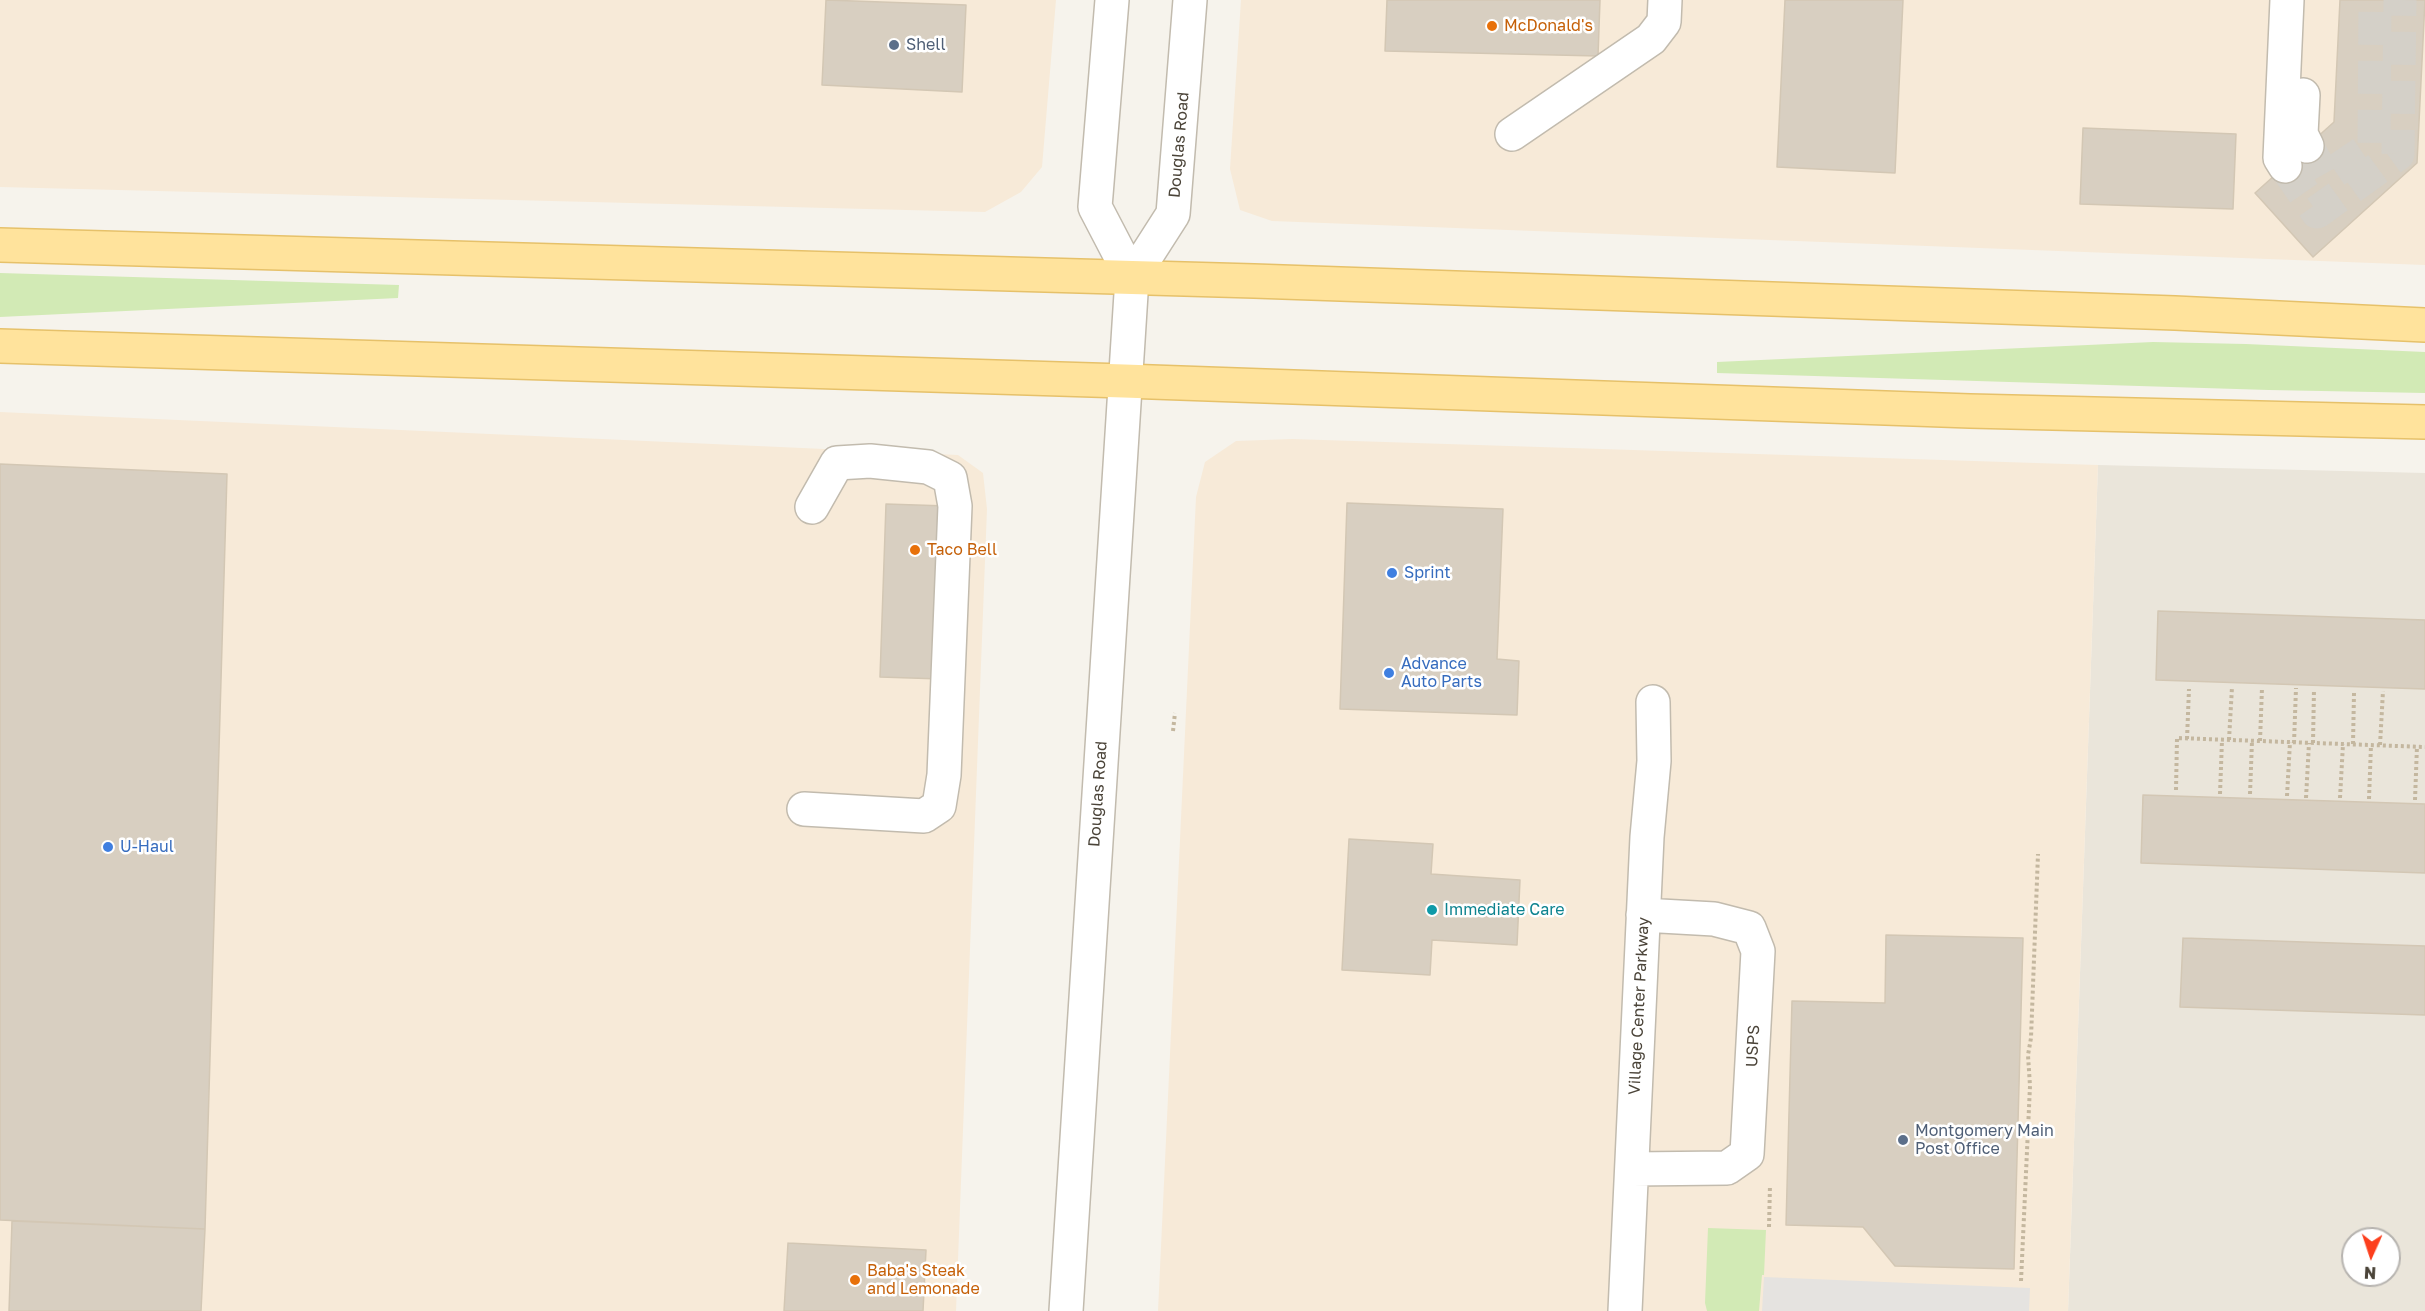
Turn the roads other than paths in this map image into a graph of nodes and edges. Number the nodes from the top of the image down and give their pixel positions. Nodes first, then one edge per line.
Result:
1 (1112, 0) edge
2 (1190, 0) edge
3 (1665, 0) edge
4 (2287, 0) edge
5 (2308, 0) edge
6 (1512, 134) dead end
7 (0, 245) edge
8 (1132, 278) junction
9 (2425, 325) edge
10 (0, 346) edge
11 (1124, 381) junction
12 (2425, 422) edge
13 (812, 507) dead end
14 (1653, 702) dead end
15 (804, 809) dead end
16 (1644, 915) junction
17 (1632, 1169) junction
18 (1066, 1311) edge
19 (1625, 1311) edge

1 - 8 street
2 - 8 street, Douglas Road
3 - 6 street
4 - 5 street
7 - 8 main road
8 - 9 main road
8 - 11 street, Douglas Road
10 - 11 main road
11 - 12 main road
11 - 18 street, Douglas Road
13 - 15 street
14 - 16 street, Village Center Parkway
16 - 17 street, Village Center Parkway
16 - 17 street, USPS
17 - 19 street, Village Center Parkway

